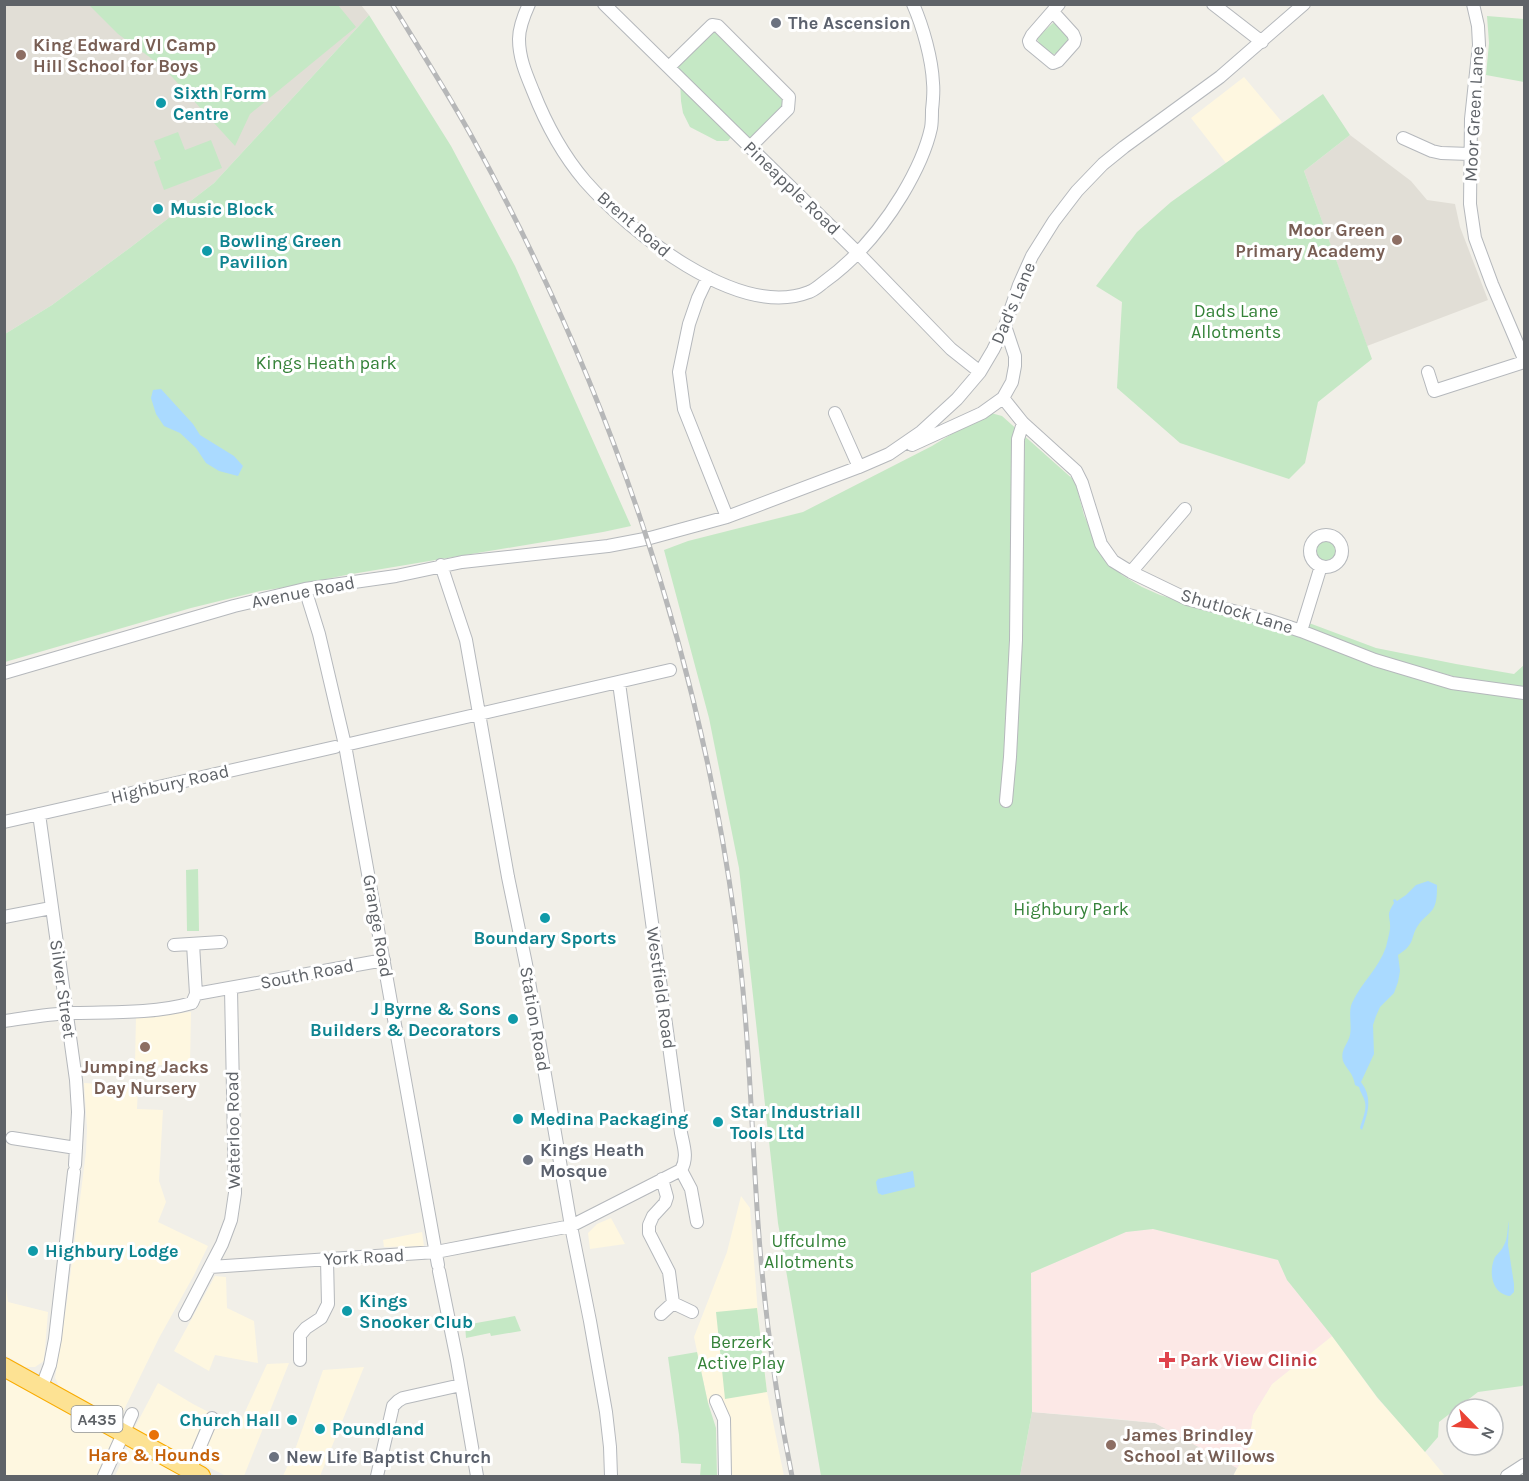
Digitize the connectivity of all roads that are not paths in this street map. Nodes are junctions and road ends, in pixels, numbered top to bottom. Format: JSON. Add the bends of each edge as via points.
{"nodes":[{"id":1,"x":529,"y":4,"type":"edge"},
{"id":2,"x":604,"y":4,"type":"edge"},
{"id":3,"x":913,"y":4,"type":"edge"},
{"id":4,"x":1213,"y":4,"type":"edge"},
{"id":5,"x":1304,"y":4,"type":"edge"},
{"id":6,"x":1473,"y":4,"type":"edge"},
{"id":7,"x":1262,"y":42,"type":"junction"},
{"id":8,"x":669,"y":67,"type":"junction"},
{"id":9,"x":1403,"y":138,"type":"dead end"},
{"id":10,"x":750,"y":147,"type":"junction"},
{"id":11,"x":1470,"y":154,"type":"junction"},
{"id":12,"x":858,"y":253,"type":"junction"},
{"id":13,"x":708,"y":277,"type":"junction"},
{"id":14,"x":1005,"y":326,"type":"junction"},
{"id":15,"x":1524,"y":360,"type":"edge"},
{"id":16,"x":980,"y":372,"type":"junction"},
{"id":17,"x":1428,"y":372,"type":"dead end"},
{"id":18,"x":1003,"y":398,"type":"junction"},
{"id":19,"x":835,"y":414,"type":"dead end"},
{"id":20,"x":1023,"y":423,"type":"junction"},
{"id":21,"x":889,"y":453,"type":"junction"},
{"id":22,"x":859,"y":467,"type":"junction"},
{"id":23,"x":1185,"y":509,"type":"dead end"},
{"id":24,"x":727,"y":517,"type":"junction"},
{"id":25,"x":608,"y":546,"type":"joint"},
{"id":26,"x":441,"y":565,"type":"junction"},
{"id":27,"x":1321,"y":566,"type":"dead end"},
{"id":28,"x":1131,"y":573,"type":"junction"},
{"id":29,"x":305,"y":589,"type":"junction"},
{"id":30,"x":1301,"y":631,"type":"junction"},
{"id":31,"x":670,"y":670,"type":"dead end"},
{"id":32,"x":4,"y":673,"type":"edge"},
{"id":33,"x":619,"y":682,"type":"junction"},
{"id":34,"x":1524,"y":693,"type":"edge"},
{"id":35,"x":479,"y":714,"type":"junction"},
{"id":36,"x":340,"y":746,"type":"junction"},
{"id":37,"x":1006,"y":801,"type":"dead end"},
{"id":38,"x":39,"y":813,"type":"junction"},
{"id":39,"x":4,"y":822,"type":"edge"},
{"id":40,"x":51,"y":908,"type":"junction"},
{"id":41,"x":4,"y":917,"type":"edge"},
{"id":42,"x":221,"y":942,"type":"dead end"},
{"id":43,"x":193,"y":944,"type":"junction"},
{"id":44,"x":174,"y":945,"type":"dead end"},
{"id":45,"x":384,"y":960,"type":"junction"},
{"id":46,"x":231,"y":989,"type":"junction"},
{"id":47,"x":196,"y":994,"type":"junction"},
{"id":48,"x":67,"y":1013,"type":"junction"},
{"id":49,"x":4,"y":1021,"type":"edge"},
{"id":50,"x":12,"y":1138,"type":"dead end"},
{"id":51,"x":76,"y":1148,"type":"junction"},
{"id":52,"x":681,"y":1170,"type":"junction"},
{"id":53,"x":662,"y":1179,"type":"junction"},
{"id":54,"x":697,"y":1222,"type":"dead end"},
{"id":55,"x":571,"y":1226,"type":"junction"},
{"id":56,"x":436,"y":1252,"type":"junction"},
{"id":57,"x":327,"y":1259,"type":"junction"},
{"id":58,"x":210,"y":1267,"type":"junction"},
{"id":59,"x":673,"y":1303,"type":"junction"},
{"id":60,"x":692,"y":1312,"type":"dead end"},
{"id":61,"x":661,"y":1314,"type":"dead end"},
{"id":62,"x":184,"y":1315,"type":"dead end"},
{"id":63,"x":300,"y":1360,"type":"dead end"},
{"id":64,"x":4,"y":1367,"type":"edge"},
{"id":65,"x":461,"y":1385,"type":"junction"},
{"id":66,"x":41,"y":1389,"type":"junction"},
{"id":67,"x":716,"y":1401,"type":"dead end"},
{"id":68,"x":132,"y":1414,"type":"dead end"},
{"id":69,"x":212,"y":1418,"type":"dead end"},
{"id":70,"x":122,"y":1433,"type":"junction"},
{"id":71,"x":1524,"y":1465,"type":"edge"},
{"id":72,"x":196,"y":1473,"type":"edge"},
{"id":73,"x":104,"y":1476,"type":"edge"},
{"id":74,"x":377,"y":1476,"type":"edge"},
{"id":75,"x":477,"y":1476,"type":"edge"},
{"id":76,"x":610,"y":1476,"type":"edge"},
{"id":77,"x":725,"y":1476,"type":"edge"},
{"id":78,"x":1506,"y":1476,"type":"edge"}],
"edges":[{"from":1,"to":13,"type":"street","name":"Brent Road","via":[[520,29],[521,58],[543,117],[559,146],[585,181],[624,220],[678,262]]},
{"from":2,"to":8,"type":"street","name":"Pineapple Road"},
{"from":3,"to":12,"type":"street","name":"Brent Road","via":[[927,47],[933,83],[931,128],[916,171],[886,220]]},
{"from":4,"to":7,"type":"street"},
{"from":5,"to":7,"type":"street","name":"Dad's Lane"},
{"from":6,"to":11,"type":"street","name":"Moor Green Lane","via":[[1479,45]]},
{"from":7,"to":14,"type":"street","name":"Dad's Lane","via":[[1124,147],[1077,191],[1032,256]]},
{"from":8,"to":10,"type":"street","name":"Pineapple Road"},
{"from":8,"to":10,"type":"street","via":[[712,25],[718,26],[789,97],[788,109]]},
{"from":9,"to":11,"type":"street","via":[[1432,151]]},
{"from":10,"to":12,"type":"street","name":"Pineapple Road"},
{"from":11,"to":15,"type":"street","name":"Moor Green Lane","via":[[1475,238]]},
{"from":12,"to":13,"type":"street","name":"Brent Road","via":[[811,292],[790,296],[744,292]]},
{"from":12,"to":16,"type":"street","name":"Pineapple Road","via":[[951,349]]},
{"from":13,"to":24,"type":"street","via":[[689,324],[679,372],[684,409]]},
{"from":14,"to":16,"type":"street","name":"Dad's Lane"},
{"from":14,"to":18,"type":"street","via":[[1015,366]]},
{"from":15,"to":17,"type":"street","via":[[1434,391]]},
{"from":16,"to":21,"type":"street","name":"Dad's Lane","via":[[921,432]]},
{"from":18,"to":20,"type":"street","name":"Shutlock Lane"},
{"from":18,"to":21,"type":"street","via":[[982,413]]},
{"from":19,"to":22,"type":"street"},
{"from":20,"to":28,"type":"street","name":"Shutlock Lane","via":[[1076,471],[1101,544],[1113,561]]},
{"from":20,"to":37,"type":"street","via":[[1018,439],[1016,640]]},
{"from":21,"to":22,"type":"street","name":"Dad's Lane"},
{"from":22,"to":24,"type":"street","name":"Dad's Lane"},
{"from":23,"to":28,"type":"street"},
{"from":24,"to":25,"type":"street","name":"Dad's Lane"},
{"from":25,"to":26,"type":"street","name":"Avenue Road"},
{"from":26,"to":29,"type":"street","name":"Avenue Road","via":[[396,576]]},
{"from":26,"to":35,"type":"street","name":"Station Road","via":[[466,640]]},
{"from":27,"to":30,"type":"street"},
{"from":28,"to":30,"type":"street","name":"Shutlock Lane","via":[[1188,600]]},
{"from":29,"to":32,"type":"street","name":"Avenue Road"},
{"from":29,"to":36,"type":"street","name":"Grange Road","via":[[319,634]]},
{"from":30,"to":34,"type":"street","name":"Shutlock Lane","via":[[1374,660],[1452,683]]},
{"from":31,"to":33,"type":"street","name":"Highbury Road"},
{"from":33,"to":35,"type":"street","name":"Highbury Road"},
{"from":33,"to":52,"type":"street","name":"Westfield Road","via":[[686,1155]]},
{"from":35,"to":36,"type":"street","name":"Highbury Road"},
{"from":35,"to":55,"type":"street","name":"Station Road"},
{"from":36,"to":38,"type":"street","name":"Highbury Road"},
{"from":36,"to":45,"type":"street","name":"Grange Road"},
{"from":38,"to":39,"type":"street","name":"Highbury Road"},
{"from":38,"to":40,"type":"street","name":"Silver Street"},
{"from":40,"to":41,"type":"street"},
{"from":40,"to":48,"type":"street","name":"Silver Street"},
{"from":42,"to":43,"type":"street"},
{"from":43,"to":44,"type":"street"},
{"from":43,"to":47,"type":"street"},
{"from":45,"to":46,"type":"street","name":"South Road"},
{"from":45,"to":56,"type":"street","name":"Grange Road"},
{"from":46,"to":47,"type":"street","name":"South Road"},
{"from":46,"to":58,"type":"street","name":"Waterloo Road","via":[[235,1193],[231,1220]]},
{"from":47,"to":48,"type":"street","via":[[192,1003],[181,1006]]},
{"from":48,"to":49,"type":"street"},
{"from":48,"to":51,"type":"street","name":"Silver Street","via":[[78,1112]]},
{"from":50,"to":51,"type":"street"},
{"from":51,"to":66,"type":"street","name":"Silver Street","via":[[55,1339]]},
{"from":52,"to":53,"type":"street"},
{"from":52,"to":54,"type":"street","via":[[691,1189]]},
{"from":53,"to":55,"type":"street"},
{"from":53,"to":59,"type":"street","via":[[667,1197],[653,1216],[649,1233],[669,1272]]},
{"from":55,"to":56,"type":"street","name":"York Road"},
{"from":55,"to":76,"type":"street","name":"Station Road","via":[[606,1412]]},
{"from":56,"to":57,"type":"street","name":"York Road"},
{"from":56,"to":65,"type":"street","name":"Grange Road"},
{"from":57,"to":58,"type":"street","name":"York Road"},
{"from":57,"to":63,"type":"street","via":[[328,1304],[321,1318],[300,1335]]},
{"from":58,"to":62,"type":"street"},
{"from":59,"to":60,"type":"street"},
{"from":59,"to":61,"type":"street"},
{"from":64,"to":66,"type":"highway","number":"A435"},
{"from":65,"to":74,"type":"street","via":[[403,1398],[393,1406]]},
{"from":65,"to":75,"type":"street","name":"Grange Road"},
{"from":66,"to":70,"type":"highway","number":"A435"},
{"from":67,"to":77,"type":"street","via":[[724,1419]]},
{"from":68,"to":70,"type":"street"},
{"from":69,"to":72,"type":"street"},
{"from":70,"to":72,"type":"highway","number":"A435"},
{"from":70,"to":73,"type":"street"},
{"from":71,"to":78,"type":"street"}]}
